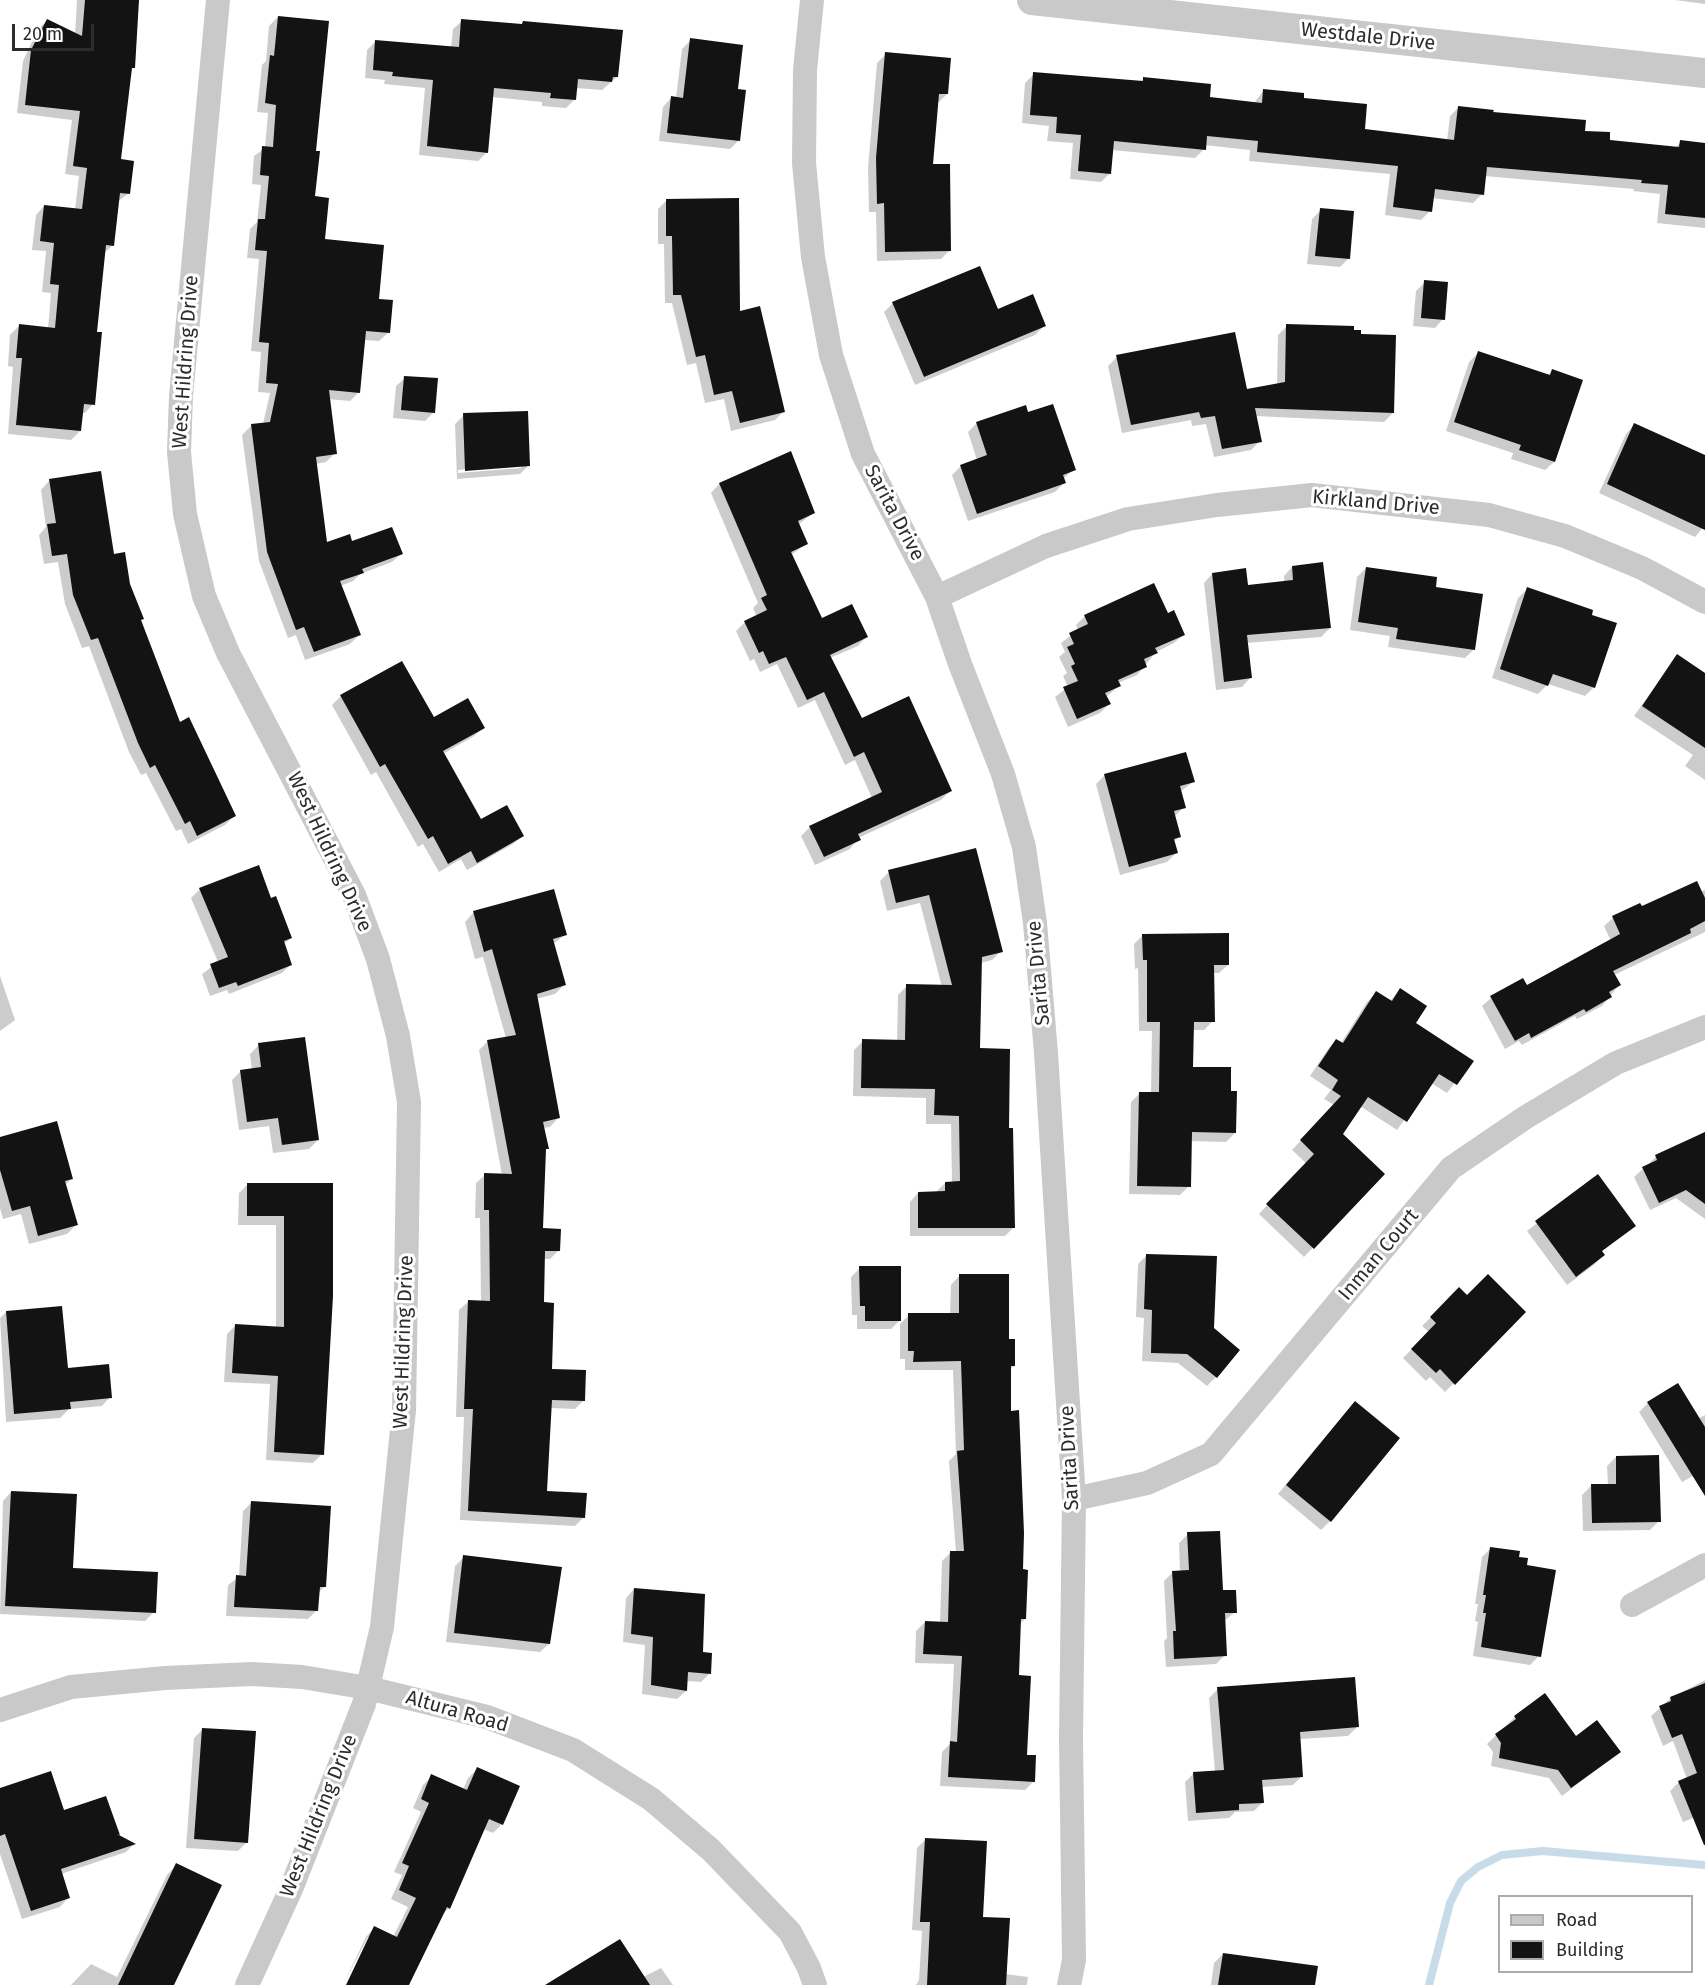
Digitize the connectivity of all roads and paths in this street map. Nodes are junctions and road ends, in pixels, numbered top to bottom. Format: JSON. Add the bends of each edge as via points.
{"nodes":[{"id":1,"x":218,"y":0,"type":"edge"},
{"id":2,"x":812,"y":0,"type":"edge"},
{"id":3,"x":1032,"y":0,"type":"edge"},
{"id":4,"x":1705,"y":73,"type":"edge"},
{"id":5,"x":938,"y":597,"type":"junction"},
{"id":6,"x":1705,"y":602,"type":"edge"},
{"id":7,"x":1705,"y":1027,"type":"edge"},
{"id":8,"x":1074,"y":1499,"type":"junction"},
{"id":9,"x":1705,"y":1565,"type":"edge"},
{"id":10,"x":1632,"y":1605,"type":"dead end"},
{"id":11,"x":368,"y":1688,"type":"junction"},
{"id":12,"x":0,"y":1710,"type":"edge"},
{"id":13,"x":247,"y":1985,"type":"edge"},
{"id":14,"x":814,"y":1985,"type":"edge"},
{"id":15,"x":1069,"y":1985,"type":"edge"}],
"edges":[{"from":1,"to":11,"type":"street","name":"West Hildring Drive","via":[[181,396],[179,452],[185,514],[204,596],[228,653],[354,895],[384,981],[409,1102],[404,1410],[382,1627]]},
{"from":2,"to":5,"type":"street","name":"Sarita Drive","via":[[805,70],[804,163],[813,257],[831,355],[863,454]]},
{"from":3,"to":4,"type":"street","name":"Westdale Drive"},
{"from":5,"to":6,"type":"street","name":"Kirkland Drive","via":[[1046,546],[1128,519],[1312,495],[1489,515],[1565,536],[1642,568]]},
{"from":5,"to":8,"type":"street","name":"Sarita Drive","via":[[1003,774],[1024,847],[1046,1053]]},
{"from":7,"to":8,"type":"street","name":"Inman Court","via":[[1616,1063],[1450,1168],[1211,1454],[1147,1483]]},
{"from":8,"to":15,"type":"street","name":"Sarita Drive","via":[[1074,1960]]},
{"from":9,"to":10,"type":"street"},
{"from":11,"to":12,"type":"street","name":"Altura Road","via":[[302,1677],[252,1674],[165,1678],[71,1687]]},
{"from":11,"to":13,"type":"street","name":"West Hildring Drive","via":[[291,1889]]},
{"from":11,"to":14,"type":"street","name":"Altura Road","via":[[487,1718],[573,1750],[651,1799],[711,1850],[789,1932]]}]}
